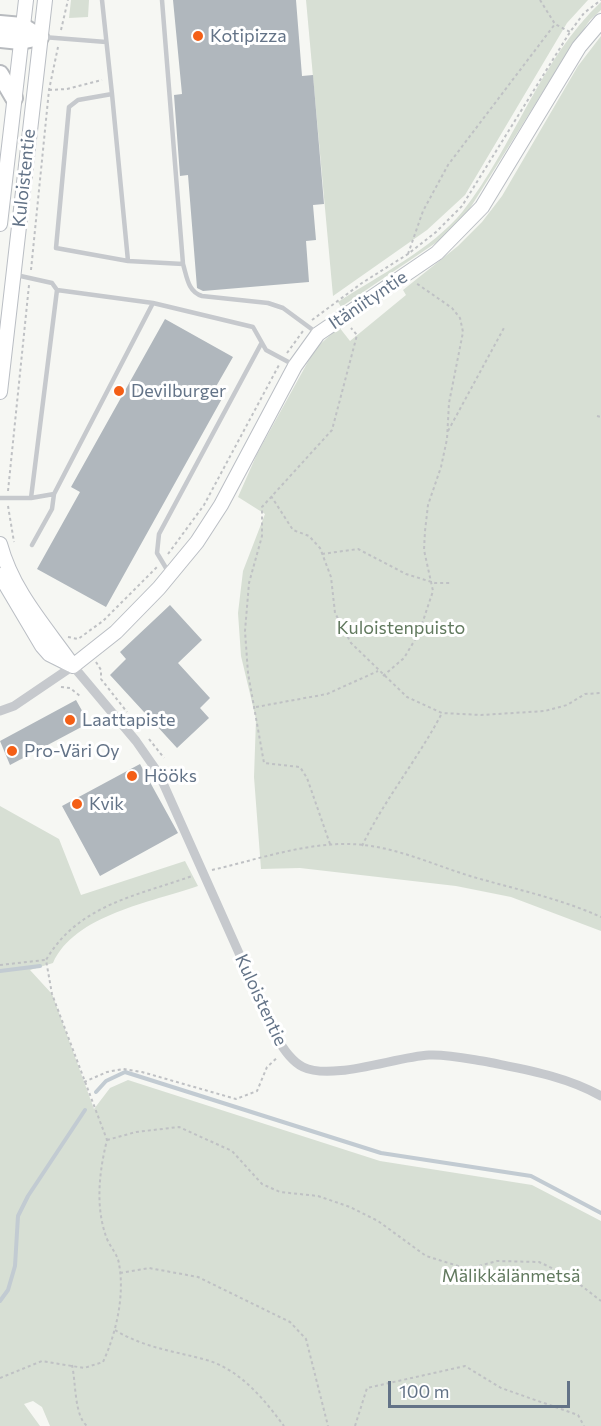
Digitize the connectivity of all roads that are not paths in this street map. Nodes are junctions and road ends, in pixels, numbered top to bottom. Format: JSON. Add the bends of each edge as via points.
{"nodes":[{"id":1,"x":26,"y":0,"type":"edge"},
{"id":2,"x":45,"y":0,"type":"edge"},
{"id":3,"x":102,"y":0,"type":"edge"},
{"id":4,"x":162,"y":0,"type":"edge"},
{"id":5,"x":601,"y":21,"type":"edge"},
{"id":6,"x":0,"y":24,"type":"edge"},
{"id":7,"x":21,"y":33,"type":"junction"},
{"id":8,"x":40,"y":37,"type":"junction"},
{"id":9,"x":0,"y":39,"type":"edge"},
{"id":10,"x":106,"y":42,"type":"junction"},
{"id":11,"x":0,"y":74,"type":"edge"},
{"id":12,"x":112,"y":94,"type":"junction"},
{"id":13,"x":14,"y":98,"type":"junction"},
{"id":14,"x":1,"y":200,"type":"edge"},
{"id":15,"x":21,"y":202,"type":"junction"},
{"id":16,"x":0,"y":224,"type":"edge"},
{"id":17,"x":128,"y":261,"type":"junction"},
{"id":18,"x":183,"y":264,"type":"junction"},
{"id":19,"x":13,"y":274,"type":"junction"},
{"id":20,"x":57,"y":290,"type":"junction"},
{"id":21,"x":153,"y":303,"type":"junction"},
{"id":22,"x":318,"y":334,"type":"junction"},
{"id":23,"x":261,"y":344,"type":"junction"},
{"id":24,"x":1,"y":364,"type":"edge"},
{"id":25,"x":295,"y":366,"type":"junction"},
{"id":26,"x":0,"y":392,"type":"edge"},
{"id":27,"x":54,"y":494,"type":"junction"},
{"id":28,"x":0,"y":498,"type":"edge"},
{"id":29,"x":31,"y":498,"type":"junction"},
{"id":30,"x":7,"y":543,"type":"edge"},
{"id":31,"x":32,"y":545,"type":"dead end"},
{"id":32,"x":0,"y":575,"type":"edge"},
{"id":33,"x":171,"y":575,"type":"junction"},
{"id":34,"x":73,"y":666,"type":"junction"},
{"id":35,"x":0,"y":711,"type":"edge"},
{"id":36,"x":601,"y":1096,"type":"edge"}],
"edges":[{"from":1,"to":7,"type":"street","name":"Kuloistentie"},
{"from":2,"to":8,"type":"street","name":"Kuloistentie"},
{"from":3,"to":10,"type":"lane"},
{"from":4,"to":18,"type":"lane"},
{"from":5,"to":22,"type":"street","name":"Itäniityntie","via":[[579,47],[469,223],[437,253]]},
{"from":6,"to":7,"type":"highway"},
{"from":7,"to":8,"type":"highway"},
{"from":7,"to":9,"type":"highway"},
{"from":7,"to":13,"type":"street","name":"Kuloistentie"},
{"from":8,"to":10,"type":"lane"},
{"from":8,"to":15,"type":"street","name":"Kuloistentie"},
{"from":10,"to":12,"type":"lane"},
{"from":11,"to":13,"type":"highway"},
{"from":12,"to":17,"type":"lane"},
{"from":12,"to":17,"type":"lane","via":[[78,100],[69,107],[56,248]]},
{"from":13,"to":14,"type":"street","name":"Kuloistentie"},
{"from":14,"to":15,"type":"street"},
{"from":14,"to":16,"type":"street","name":"Kuloistentie"},
{"from":15,"to":19,"type":"street","name":"Kuloistentie"},
{"from":17,"to":18,"type":"lane"},
{"from":18,"to":22,"type":"lane","via":[[196,294],[276,305]]},
{"from":19,"to":20,"type":"lane","via":[[52,283]]},
{"from":19,"to":24,"type":"street","name":"Kuloistentie"},
{"from":20,"to":21,"type":"lane"},
{"from":20,"to":29,"type":"lane"},
{"from":21,"to":23,"type":"lane","via":[[253,327]]},
{"from":21,"to":27,"type":"lane"},
{"from":22,"to":25,"type":"street","name":"Itäniityntie"},
{"from":23,"to":25,"type":"lane"},
{"from":23,"to":33,"type":"lane","via":[[159,534],[158,553]]},
{"from":24,"to":26,"type":"street","name":"Kuloistentie"},
{"from":25,"to":33,"type":"street","name":"Itäniityntie","via":[[214,517]]},
{"from":27,"to":29,"type":"lane"},
{"from":27,"to":31,"type":"lane","via":[[52,509]]},
{"from":28,"to":29,"type":"lane"},
{"from":30,"to":34,"type":"street","name":"Kuloistentie","via":[[22,597]]},
{"from":32,"to":34,"type":"street","name":"Kuloistentie","via":[[42,646]]},
{"from":33,"to":34,"type":"street","name":"Itäniityntie","via":[[116,632]]},
{"from":34,"to":35,"type":"street","via":[[14,706]]},
{"from":34,"to":36,"type":"street","name":"Kuloistentie","via":[[159,774],[285,1052],[303,1066],[325,1071],[432,1055],[459,1057],[549,1074]]}]}
